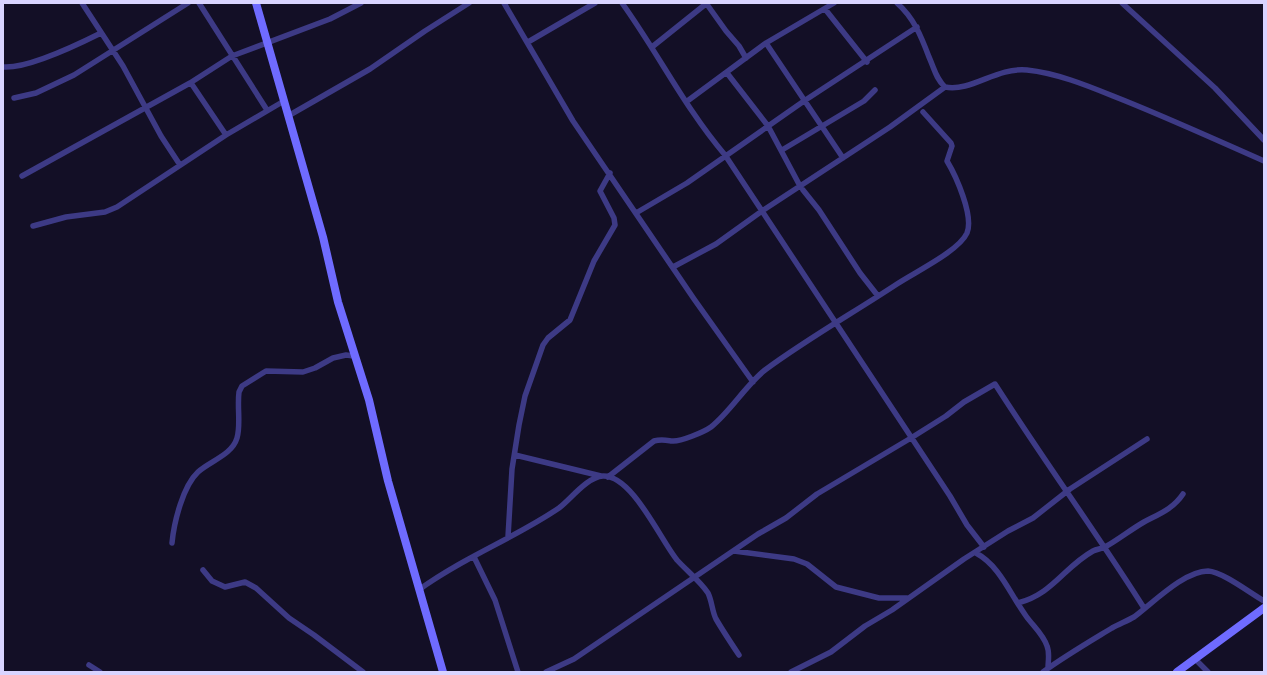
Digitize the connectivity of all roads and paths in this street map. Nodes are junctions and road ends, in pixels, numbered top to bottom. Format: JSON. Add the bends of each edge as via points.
{"nodes":[{"id":1,"x":82,"y":3,"type":"edge"},
{"id":2,"x":188,"y":3,"type":"edge"},
{"id":3,"x":199,"y":3,"type":"edge"},
{"id":4,"x":256,"y":3,"type":"edge"},
{"id":5,"x":361,"y":3,"type":"edge"},
{"id":6,"x":469,"y":3,"type":"edge"},
{"id":7,"x":504,"y":3,"type":"edge"},
{"id":8,"x":595,"y":3,"type":"edge"},
{"id":9,"x":622,"y":3,"type":"edge"},
{"id":10,"x":706,"y":3,"type":"edge"},
{"id":11,"x":834,"y":3,"type":"edge"},
{"id":12,"x":897,"y":3,"type":"edge"},
{"id":13,"x":1122,"y":3,"type":"edge"},
{"id":14,"x":824,"y":9,"type":"junction"},
{"id":15,"x":917,"y":28,"type":"junction"},
{"id":16,"x":101,"y":34,"type":"junction"},
{"id":17,"x":267,"y":42,"type":"junction"},
{"id":18,"x":528,"y":42,"type":"junction"},
{"id":19,"x":766,"y":43,"type":"junction"},
{"id":20,"x":652,"y":47,"type":"junction"},
{"id":21,"x":112,"y":50,"type":"junction"},
{"id":22,"x":232,"y":56,"type":"junction"},
{"id":23,"x":746,"y":58,"type":"junction"},
{"id":24,"x":867,"y":62,"type":"junction"},
{"id":25,"x":3,"y":67,"type":"edge"},
{"id":26,"x":727,"y":73,"type":"junction"},
{"id":27,"x":191,"y":83,"type":"junction"},
{"id":28,"x":945,"y":87,"type":"junction"},
{"id":29,"x":875,"y":90,"type":"dead end"},
{"id":30,"x":14,"y":98,"type":"dead end"},
{"id":31,"x":284,"y":101,"type":"junction"},
{"id":32,"x":804,"y":101,"type":"junction"},
{"id":33,"x":686,"y":102,"type":"junction"},
{"id":34,"x":146,"y":108,"type":"junction"},
{"id":35,"x":267,"y":110,"type":"junction"},
{"id":36,"x":923,"y":112,"type":"dead end"},
{"id":37,"x":288,"y":116,"type":"junction"},
{"id":38,"x":768,"y":126,"type":"junction"},
{"id":39,"x":821,"y":126,"type":"junction"},
{"id":40,"x":226,"y":135,"type":"junction"},
{"id":41,"x":1264,"y":140,"type":"edge"},
{"id":42,"x":782,"y":150,"type":"junction"},
{"id":43,"x":725,"y":155,"type":"junction"},
{"id":44,"x":843,"y":158,"type":"junction"},
{"id":45,"x":1264,"y":161,"type":"edge"},
{"id":46,"x":180,"y":165,"type":"junction"},
{"id":47,"x":610,"y":173,"type":"junction"},
{"id":48,"x":22,"y":176,"type":"dead end"},
{"id":49,"x":802,"y":188,"type":"junction"},
{"id":50,"x":762,"y":211,"type":"junction"},
{"id":51,"x":636,"y":213,"type":"junction"},
{"id":52,"x":33,"y":226,"type":"dead end"},
{"id":53,"x":674,"y":267,"type":"junction"},
{"id":54,"x":878,"y":296,"type":"junction"},
{"id":55,"x":834,"y":324,"type":"junction"},
{"id":56,"x":354,"y":356,"type":"junction"},
{"id":57,"x":753,"y":382,"type":"junction"},
{"id":58,"x":911,"y":438,"type":"junction"},
{"id":59,"x":1147,"y":439,"type":"dead end"},
{"id":60,"x":514,"y":455,"type":"junction"},
{"id":61,"x":601,"y":476,"type":"junction"},
{"id":62,"x":608,"y":477,"type":"junction"},
{"id":63,"x":1068,"y":491,"type":"junction"},
{"id":64,"x":1183,"y":494,"type":"dead end"},
{"id":65,"x":508,"y":537,"type":"junction"},
{"id":66,"x":172,"y":543,"type":"dead end"},
{"id":67,"x":984,"y":547,"type":"junction"},
{"id":68,"x":1104,"y":547,"type":"junction"},
{"id":69,"x":734,"y":551,"type":"junction"},
{"id":70,"x":976,"y":553,"type":"junction"},
{"id":71,"x":474,"y":557,"type":"junction"},
{"id":72,"x":203,"y":570,"type":"dead end"},
{"id":73,"x":694,"y":578,"type":"junction"},
{"id":74,"x":420,"y":589,"type":"junction"},
{"id":75,"x":907,"y":598,"type":"junction"},
{"id":76,"x":1264,"y":601,"type":"edge"},
{"id":77,"x":1018,"y":603,"type":"junction"},
{"id":78,"x":1144,"y":608,"type":"junction"},
{"id":79,"x":1264,"y":608,"type":"edge"},
{"id":80,"x":738,"y":655,"type":"dead end"},
{"id":81,"x":1194,"y":658,"type":"junction"},
{"id":82,"x":89,"y":665,"type":"dead end"},
{"id":83,"x":1048,"y":668,"type":"junction"},
{"id":84,"x":100,"y":672,"type":"edge"},
{"id":85,"x":363,"y":672,"type":"edge"},
{"id":86,"x":443,"y":672,"type":"edge"},
{"id":87,"x":518,"y":672,"type":"edge"},
{"id":88,"x":546,"y":672,"type":"edge"},
{"id":89,"x":791,"y":672,"type":"edge"},
{"id":90,"x":1043,"y":672,"type":"edge"},
{"id":91,"x":1177,"y":672,"type":"edge"},
{"id":92,"x":1208,"y":672,"type":"edge"}],
"edges":[{"from":1,"to":16,"type":"street"},
{"from":2,"to":21,"type":"street"},
{"from":3,"to":22,"type":"street"},
{"from":4,"to":17,"type":"main road"},
{"from":5,"to":17,"type":"street","via":[[330,19]]},
{"from":6,"to":37,"type":"street","via":[[370,69]]},
{"from":7,"to":18,"type":"street"},
{"from":8,"to":18,"type":"street"},
{"from":9,"to":20,"type":"street"},
{"from":10,"to":20,"type":"street"},
{"from":10,"to":23,"type":"street"},
{"from":11,"to":14,"type":"street"},
{"from":12,"to":15,"type":"street","via":[[910,16]]},
{"from":13,"to":41,"type":"street","via":[[1216,88]]},
{"from":14,"to":19,"type":"street"},
{"from":14,"to":24,"type":"street"},
{"from":15,"to":24,"type":"street"},
{"from":15,"to":28,"type":"street","via":[[937,79]]},
{"from":16,"to":21,"type":"street"},
{"from":16,"to":25,"type":"street","via":[[59,52],[10,68]]},
{"from":17,"to":22,"type":"street"},
{"from":17,"to":31,"type":"main road"},
{"from":18,"to":47,"type":"street","via":[[573,121]]},
{"from":19,"to":23,"type":"street"},
{"from":19,"to":32,"type":"street"},
{"from":20,"to":33,"type":"street"},
{"from":21,"to":30,"type":"street","via":[[54,86]]},
{"from":21,"to":34,"type":"street"},
{"from":22,"to":27,"type":"street"},
{"from":22,"to":35,"type":"street"},
{"from":23,"to":26,"type":"street"},
{"from":24,"to":32,"type":"street"},
{"from":26,"to":33,"type":"street"},
{"from":26,"to":38,"type":"street"},
{"from":27,"to":34,"type":"street"},
{"from":27,"to":40,"type":"street"},
{"from":28,"to":44,"type":"street"},
{"from":28,"to":45,"type":"street","via":[[964,87],[1011,70],[1059,76],[1164,117]]},
{"from":29,"to":39,"type":"street","via":[[864,101]]},
{"from":31,"to":35,"type":"street"},
{"from":31,"to":37,"type":"main road"},
{"from":32,"to":38,"type":"street"},
{"from":32,"to":39,"type":"street"},
{"from":33,"to":43,"type":"street","via":[[698,122]]},
{"from":34,"to":46,"type":"street"},
{"from":34,"to":48,"type":"street"},
{"from":35,"to":40,"type":"street"},
{"from":36,"to":54,"type":"street","via":[[952,143],[947,161],[957,180],[968,221],[968,231],[960,243],[949,251]]},
{"from":37,"to":56,"type":"main road"},
{"from":38,"to":42,"type":"street"},
{"from":38,"to":43,"type":"street"},
{"from":39,"to":42,"type":"street"},
{"from":39,"to":44,"type":"street"},
{"from":40,"to":46,"type":"street"},
{"from":42,"to":49,"type":"street"},
{"from":43,"to":50,"type":"street"},
{"from":43,"to":51,"type":"street","via":[[687,183]]},
{"from":44,"to":49,"type":"street"},
{"from":46,"to":52,"type":"street","via":[[127,201],[105,212],[66,217]]},
{"from":47,"to":51,"type":"street"},
{"from":47,"to":60,"type":"street","via":[[600,194],[612,213],[615,225],[594,260],[570,320],[543,345],[526,396]]},
{"from":49,"to":50,"type":"street"},
{"from":49,"to":54,"type":"street"},
{"from":50,"to":53,"type":"street","via":[[716,244]]},
{"from":50,"to":55,"type":"street"},
{"from":51,"to":53,"type":"street"},
{"from":53,"to":57,"type":"street"},
{"from":54,"to":55,"type":"street"},
{"from":55,"to":57,"type":"street","via":[[764,371]]},
{"from":55,"to":58,"type":"street"},
{"from":56,"to":66,"type":"street","via":[[334,358],[303,372],[266,371],[242,386],[238,397],[238,438],[227,452],[191,480],[180,509]]},
{"from":56,"to":74,"type":"main road"},
{"from":57,"to":62,"type":"street","via":[[711,427],[681,440],[654,441]]},
{"from":58,"to":63,"type":"street","via":[[995,384]]},
{"from":58,"to":67,"type":"street"},
{"from":58,"to":69,"type":"street","via":[[817,494],[786,518]]},
{"from":59,"to":63,"type":"street"},
{"from":60,"to":61,"type":"street"},
{"from":60,"to":65,"type":"street"},
{"from":61,"to":62,"type":"street"},
{"from":61,"to":65,"type":"street","via":[[580,488],[538,523]]},
{"from":62,"to":73,"type":"street","via":[[632,493],[651,519],[662,540]]},
{"from":63,"to":67,"type":"street","via":[[1033,518]]},
{"from":63,"to":68,"type":"street"},
{"from":64,"to":68,"type":"street","via":[[1177,503],[1165,512]]},
{"from":65,"to":71,"type":"street"},
{"from":67,"to":70,"type":"street"},
{"from":68,"to":77,"type":"street","via":[[1077,563],[1040,595]]},
{"from":68,"to":78,"type":"street"},
{"from":69,"to":73,"type":"street"},
{"from":69,"to":75,"type":"street","via":[[794,559],[807,564],[836,587],[879,598]]},
{"from":70,"to":75,"type":"street"},
{"from":70,"to":77,"type":"street","via":[[984,557],[997,571]]},
{"from":71,"to":74,"type":"street"},
{"from":71,"to":87,"type":"street","via":[[495,600]]},
{"from":72,"to":85,"type":"street","via":[[212,581],[225,587],[244,582],[256,588],[289,618]]},
{"from":73,"to":80,"type":"street","via":[[708,595],[716,618]]},
{"from":73,"to":88,"type":"street","via":[[574,659]]},
{"from":74,"to":86,"type":"main road"},
{"from":75,"to":89,"type":"street","via":[[831,652]]},
{"from":76,"to":78,"type":"street","via":[[1228,578],[1208,571],[1190,576]]},
{"from":77,"to":83,"type":"street","via":[[1044,638],[1048,648]]},
{"from":78,"to":83,"type":"street","via":[[1134,617]]},
{"from":79,"to":81,"type":"main road"},
{"from":81,"to":91,"type":"main road"},
{"from":81,"to":92,"type":"street"},
{"from":82,"to":84,"type":"street"},
{"from":83,"to":90,"type":"street"}]}
